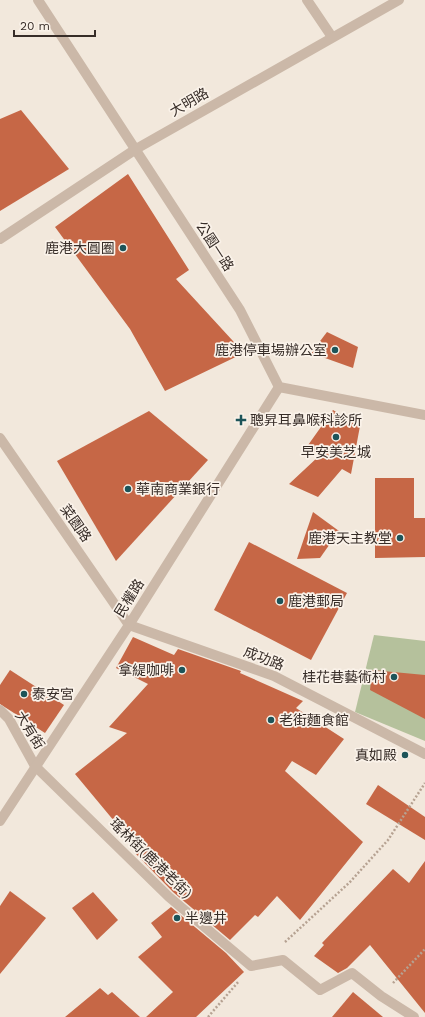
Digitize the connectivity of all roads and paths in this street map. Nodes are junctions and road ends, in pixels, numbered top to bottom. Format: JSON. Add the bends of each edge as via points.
{"nodes":[{"id":1,"x":38,"y":0,"type":"edge"},
{"id":2,"x":307,"y":0,"type":"edge"},
{"id":3,"x":399,"y":0,"type":"edge"},
{"id":4,"x":332,"y":38,"type":"junction"},
{"id":5,"x":136,"y":149,"type":"junction"},
{"id":6,"x":0,"y":239,"type":"edge"},
{"id":7,"x":279,"y":387,"type":"junction"},
{"id":8,"x":425,"y":415,"type":"edge"},
{"id":9,"x":0,"y":438,"type":"edge"},
{"id":10,"x":129,"y":625,"type":"junction"},
{"id":11,"x":0,"y":710,"type":"edge"},
{"id":12,"x":425,"y":754,"type":"edge"},
{"id":13,"x":35,"y":766,"type":"junction"},
{"id":14,"x":425,"y":783,"type":"edge"},
{"id":15,"x":0,"y":821,"type":"edge"},
{"id":16,"x":280,"y":947,"type":"dead end"},
{"id":17,"x":425,"y":949,"type":"edge"},
{"id":18,"x":251,"y":966,"type":"junction"},
{"id":19,"x":380,"y":996,"type":"junction"},
{"id":20,"x":208,"y":1017,"type":"edge"},
{"id":21,"x":414,"y":1017,"type":"edge"}],
"edges":[{"from":1,"to":5,"type":"street","name":"公園一路"},
{"from":2,"to":4,"type":"street"},
{"from":3,"to":4,"type":"street","name":"大明路"},
{"from":4,"to":5,"type":"street","name":"大明路"},
{"from":5,"to":6,"type":"street","name":"大明路"},
{"from":5,"to":7,"type":"street","name":"公園一路","via":[[240,310]]},
{"from":7,"to":8,"type":"street"},
{"from":7,"to":10,"type":"street","name":"民權路"},
{"from":9,"to":10,"type":"street","name":"菜園路"},
{"from":10,"to":12,"type":"street","name":"成功路","via":[[274,676]]},
{"from":10,"to":13,"type":"street","name":"民權路"},
{"from":11,"to":13,"type":"street","name":"大有街","via":[[9,720]]},
{"from":13,"to":15,"type":"street","name":"民權路"},
{"from":13,"to":18,"type":"street","name":"瑤林街(鹿港老街)","via":[[169,897]]},
{"from":14,"to":16,"type":"path","via":[[388,840],[350,882]]},
{"from":17,"to":19,"type":"path"},
{"from":18,"to":19,"type":"street","via":[[283,960],[320,990],[352,973]]},
{"from":18,"to":20,"type":"path"},
{"from":19,"to":21,"type":"street"}]}
